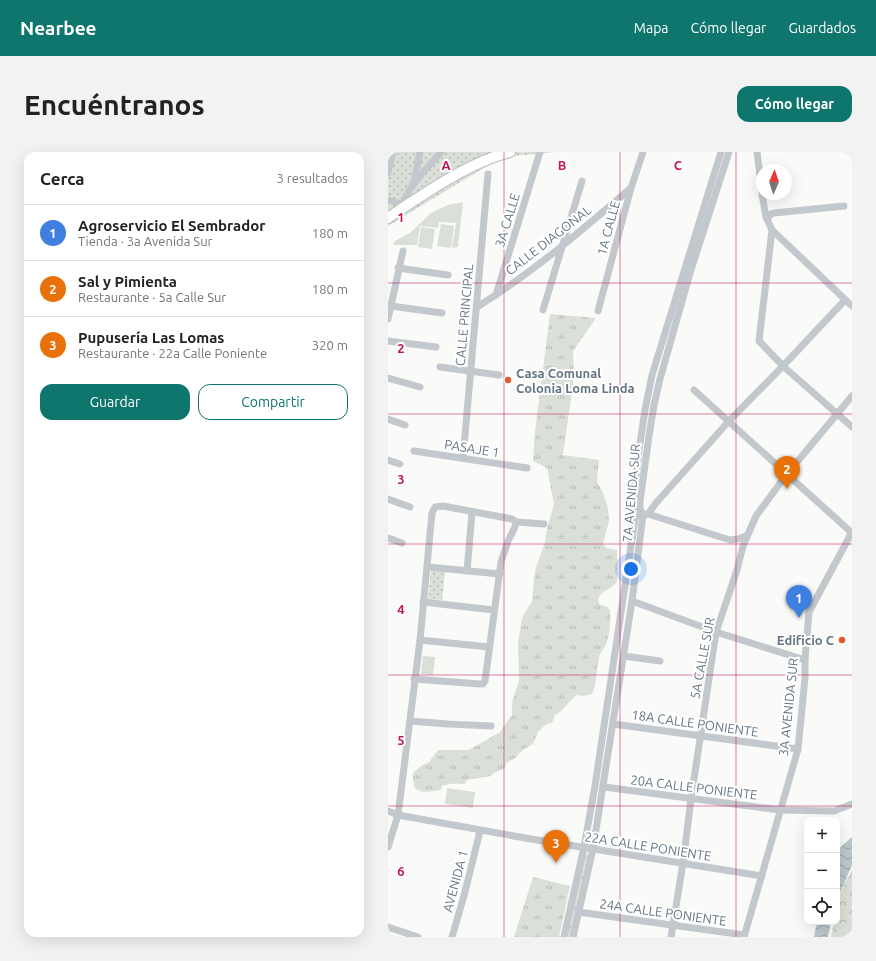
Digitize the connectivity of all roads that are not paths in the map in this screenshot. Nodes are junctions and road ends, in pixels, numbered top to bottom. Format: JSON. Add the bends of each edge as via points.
{"nodes":[{"id":1,"x":393,"y":152,"type":"edge"},
{"id":2,"x":420,"y":152,"type":"edge"},
{"id":3,"x":440,"y":152,"type":"edge"},
{"id":4,"x":510,"y":152,"type":"edge"},
{"id":5,"x":540,"y":152,"type":"edge"},
{"id":6,"x":642,"y":152,"type":"edge"},
{"id":7,"x":721,"y":152,"type":"edge"},
{"id":8,"x":729,"y":152,"type":"edge"},
{"id":9,"x":757,"y":152,"type":"edge"},
{"id":10,"x":759,"y":164,"type":"edge"},
{"id":11,"x":388,"y":173,"type":"edge"},
{"id":12,"x":488,"y":174,"type":"dead end"},
{"id":13,"x":582,"y":181,"type":"dead end"},
{"id":14,"x":413,"y":185,"type":"junction"},
{"id":15,"x":631,"y":188,"type":"junction"},
{"id":16,"x":388,"y":200,"type":"edge"},
{"id":17,"x":763,"y":200,"type":"edge"},
{"id":18,"x":844,"y":206,"type":"dead end"},
{"id":19,"x":403,"y":207,"type":"junction"},
{"id":20,"x":388,"y":218,"type":"edge"},
{"id":21,"x":766,"y":219,"type":"junction"},
{"id":22,"x":772,"y":230,"type":"junction"},
{"id":23,"x":562,"y":247,"type":"junction"},
{"id":24,"x":403,"y":251,"type":"dead end"},
{"id":25,"x":398,"y":268,"type":"junction"},
{"id":26,"x":448,"y":275,"type":"dead end"},
{"id":27,"x":496,"y":296,"type":"junction"},
{"id":28,"x":845,"y":300,"type":"junction"},
{"id":29,"x":391,"y":306,"type":"junction"},
{"id":30,"x":852,"y":306,"type":"edge"},
{"id":31,"x":477,"y":308,"type":"junction"},
{"id":32,"x":543,"y":310,"type":"dead end"},
{"id":33,"x":598,"y":311,"type":"dead end"},
{"id":34,"x":442,"y":313,"type":"dead end"},
{"id":35,"x":388,"y":319,"type":"edge"},
{"id":36,"x":388,"y":341,"type":"edge"},
{"id":37,"x":436,"y":347,"type":"dead end"},
{"id":38,"x":783,"y":366,"type":"junction"},
{"id":39,"x":440,"y":367,"type":"dead end"},
{"id":40,"x":471,"y":372,"type":"junction"},
{"id":41,"x":499,"y":375,"type":"dead end"},
{"id":42,"x":388,"y":378,"type":"edge"},
{"id":43,"x":420,"y":387,"type":"dead end"},
{"id":44,"x":694,"y":390,"type":"dead end"},
{"id":45,"x":852,"y":396,"type":"edge"},
{"id":46,"x":837,"y":414,"type":"junction"},
{"id":47,"x":388,"y":419,"type":"edge"},
{"id":48,"x":729,"y":421,"type":"junction"},
{"id":49,"x":405,"y":425,"type":"dead end"},
{"id":50,"x":852,"y":427,"type":"edge"},
{"id":51,"x":414,"y":451,"type":"dead end"},
{"id":52,"x":463,"y":458,"type":"junction"},
{"id":53,"x":388,"y":460,"type":"edge"},
{"id":54,"x":400,"y":464,"type":"dead end"},
{"id":55,"x":527,"y":468,"type":"dead end"},
{"id":56,"x":788,"y":474,"type":"junction"},
{"id":57,"x":388,"y":499,"type":"edge"},
{"id":58,"x":410,"y":507,"type":"dead end"},
{"id":59,"x":472,"y":512,"type":"junction"},
{"id":60,"x":645,"y":514,"type":"junction"},
{"id":61,"x":635,"y":519,"type":"junction"},
{"id":62,"x":516,"y":522,"type":"junction"},
{"id":63,"x":544,"y":524,"type":"dead end"},
{"id":64,"x":852,"y":532,"type":"edge"},
{"id":65,"x":746,"y":536,"type":"junction"},
{"id":66,"x":388,"y":538,"type":"edge"},
{"id":67,"x":402,"y":543,"type":"dead end"},
{"id":68,"x":428,"y":567,"type":"junction"},
{"id":69,"x":467,"y":571,"type":"junction"},
{"id":70,"x":500,"y":574,"type":"junction"},
{"id":71,"x":632,"y":601,"type":"junction"},
{"id":72,"x":423,"y":602,"type":"junction"},
{"id":73,"x":494,"y":610,"type":"junction"},
{"id":74,"x":716,"y":632,"type":"junction"},
{"id":75,"x":420,"y":640,"type":"junction"},
{"id":76,"x":489,"y":647,"type":"junction"},
{"id":77,"x":624,"y":656,"type":"junction"},
{"id":78,"x":805,"y":660,"type":"junction"},
{"id":79,"x":660,"y":661,"type":"dead end"},
{"id":80,"x":414,"y":679,"type":"junction"},
{"id":81,"x":410,"y":721,"type":"junction"},
{"id":82,"x":613,"y":724,"type":"junction"},
{"id":83,"x":491,"y":726,"type":"dead end"},
{"id":84,"x":700,"y":735,"type":"junction"},
{"id":85,"x":798,"y":749,"type":"junction"},
{"id":86,"x":604,"y":787,"type":"junction"},
{"id":87,"x":691,"y":799,"type":"junction"},
{"id":88,"x":852,"y":804,"type":"edge"},
{"id":89,"x":780,"y":810,"type":"junction"},
{"id":90,"x":388,"y":811,"type":"edge"},
{"id":91,"x":398,"y":815,"type":"junction"},
{"id":92,"x":480,"y":831,"type":"junction"},
{"id":93,"x":388,"y":847,"type":"edge"},
{"id":94,"x":584,"y":847,"type":"junction"},
{"id":95,"x":593,"y":849,"type":"junction"},
{"id":96,"x":683,"y":864,"type":"junction"},
{"id":97,"x":762,"y":876,"type":"junction"},
{"id":98,"x":578,"y":912,"type":"junction"},
{"id":99,"x":673,"y":926,"type":"junction"},
{"id":100,"x":388,"y":927,"type":"edge"},
{"id":101,"x":744,"y":936,"type":"edge"},
{"id":102,"x":418,"y":937,"type":"edge"},
{"id":103,"x":452,"y":937,"type":"edge"},
{"id":104,"x":564,"y":937,"type":"edge"},
{"id":105,"x":573,"y":937,"type":"edge"},
{"id":106,"x":671,"y":937,"type":"edge"}],
"edges":[{"from":1,"to":11,"type":"street"},
{"from":2,"to":14,"type":"street"},
{"from":3,"to":14,"type":"street"},
{"from":4,"to":19,"type":"street","via":[[468,168]]},
{"from":5,"to":27,"type":"street","name":"3A CALLE"},
{"from":6,"to":15,"type":"street","name":"1A CALLE"},
{"from":7,"to":61,"type":"street","name":"7A AVENIDA SUR","via":[[652,375],[639,450],[633,502]]},
{"from":8,"to":60,"type":"street","name":"7A AVENIDA SUR","via":[[690,273],[654,405],[640,501],[640,509]]},
{"from":9,"to":10,"type":"street"},
{"from":12,"to":31,"type":"street","name":"CALLE PRINCIPAL"},
{"from":13,"to":23,"type":"street"},
{"from":14,"to":19,"type":"street"},
{"from":15,"to":23,"type":"street","name":"CALLE DIAGONAL"},
{"from":15,"to":33,"type":"street","name":"1A CALLE"},
{"from":16,"to":19,"type":"street","via":[[398,202]]},
{"from":17,"to":21,"type":"street"},
{"from":18,"to":21,"type":"street","via":[[774,213]]},
{"from":19,"to":20,"type":"street"},
{"from":21,"to":22,"type":"street"},
{"from":22,"to":28,"type":"street"},
{"from":22,"to":38,"type":"street","via":[[759,341]]},
{"from":23,"to":27,"type":"street","name":"CALLE DIAGONAL"},
{"from":23,"to":32,"type":"street"},
{"from":24,"to":25,"type":"street"},
{"from":25,"to":26,"type":"street"},
{"from":25,"to":29,"type":"street"},
{"from":27,"to":31,"type":"street","name":"CALLE DIAGONAL"},
{"from":28,"to":30,"type":"street"},
{"from":28,"to":38,"type":"street"},
{"from":29,"to":34,"type":"street"},
{"from":29,"to":35,"type":"street"},
{"from":31,"to":40,"type":"street","name":"CALLE PRINCIPAL"},
{"from":36,"to":37,"type":"street"},
{"from":38,"to":46,"type":"street"},
{"from":38,"to":48,"type":"street"},
{"from":39,"to":40,"type":"street"},
{"from":40,"to":41,"type":"street"},
{"from":40,"to":52,"type":"street","name":"CALLE PRINCIPAL"},
{"from":42,"to":43,"type":"street"},
{"from":44,"to":48,"type":"street"},
{"from":45,"to":46,"type":"street","name":"5A CALLE SUR"},
{"from":46,"to":50,"type":"street"},
{"from":46,"to":56,"type":"street","name":"5A CALLE SUR"},
{"from":47,"to":49,"type":"street"},
{"from":48,"to":56,"type":"street"},
{"from":48,"to":60,"type":"street"},
{"from":51,"to":52,"type":"street","name":"PASAJE 1"},
{"from":52,"to":55,"type":"street","name":"PASAJE 1"},
{"from":53,"to":54,"type":"street"},
{"from":56,"to":64,"type":"street"},
{"from":56,"to":65,"type":"street","name":"5A CALLE SUR","via":[[756,516]]},
{"from":57,"to":58,"type":"street"},
{"from":59,"to":62,"type":"street","via":[[512,519]]},
{"from":59,"to":68,"type":"street","via":[[443,506],[435,507],[432,513]]},
{"from":59,"to":69,"type":"street"},
{"from":60,"to":61,"type":"street"},
{"from":60,"to":65,"type":"street","via":[[730,540]]},
{"from":60,"to":71,"type":"street","name":"7A AVENIDA SUR"},
{"from":61,"to":94,"type":"street","name":"7A AVENIDA SUR"},
{"from":62,"to":63,"type":"street"},
{"from":62,"to":70,"type":"street","via":[[501,562]]},
{"from":64,"to":78,"type":"street","name":"3A AVENIDA SUR","via":[[809,612]]},
{"from":65,"to":74,"type":"street","name":"5A CALLE SUR"},
{"from":66,"to":67,"type":"street"},
{"from":68,"to":69,"type":"street"},
{"from":68,"to":72,"type":"street"},
{"from":69,"to":70,"type":"street"},
{"from":70,"to":73,"type":"street"},
{"from":71,"to":74,"type":"street"},
{"from":71,"to":77,"type":"street","name":"7A AVENIDA SUR"},
{"from":72,"to":73,"type":"street"},
{"from":72,"to":75,"type":"street"},
{"from":73,"to":76,"type":"street"},
{"from":74,"to":78,"type":"street"},
{"from":74,"to":84,"type":"street","name":"5A CALLE SUR"},
{"from":75,"to":76,"type":"street"},
{"from":75,"to":80,"type":"street"},
{"from":76,"to":80,"type":"street","via":[[483,684]]},
{"from":77,"to":79,"type":"street"},
{"from":77,"to":82,"type":"street","name":"7A AVENIDA SUR"},
{"from":78,"to":85,"type":"street","name":"3A AVENIDA SUR"},
{"from":80,"to":81,"type":"street"},
{"from":81,"to":83,"type":"street"},
{"from":81,"to":91,"type":"street"},
{"from":82,"to":84,"type":"street","name":"18A CALLE PONIENTE"},
{"from":82,"to":86,"type":"street","name":"7A AVENIDA SUR"},
{"from":84,"to":85,"type":"street","name":"18A CALLE PONIENTE"},
{"from":84,"to":87,"type":"street","name":"5A CALLE SUR"},
{"from":85,"to":89,"type":"street","name":"3A AVENIDA SUR"},
{"from":86,"to":87,"type":"street","name":"20A CALLE PONIENTE"},
{"from":86,"to":95,"type":"street","name":"7A AVENIDA SUR"},
{"from":87,"to":89,"type":"street","name":"20A CALLE PONIENTE"},
{"from":87,"to":96,"type":"street","name":"5A CALLE SUR"},
{"from":88,"to":89,"type":"street","name":"20A CALLE PONIENTE","via":[[834,811]]},
{"from":89,"to":97,"type":"street","name":"3A AVENIDA SUR"},
{"from":90,"to":91,"type":"street","name":"22A CALLE PONIENTE"},
{"from":91,"to":92,"type":"street","name":"22A CALLE PONIENTE"},
{"from":91,"to":93,"type":"street"},
{"from":92,"to":94,"type":"street","name":"22A CALLE PONIENTE"},
{"from":92,"to":103,"type":"street","name":"AVENIDA 1"},
{"from":94,"to":95,"type":"street","name":"22A CALLE PONIENTE"},
{"from":94,"to":104,"type":"street","name":"7A AVENIDA SUR"},
{"from":95,"to":96,"type":"street","name":"22A CALLE PONIENTE"},
{"from":95,"to":98,"type":"street","name":"7A AVENIDA SUR"},
{"from":96,"to":97,"type":"street","name":"22A CALLE PONIENTE"},
{"from":96,"to":99,"type":"street","name":"5A CALLE SUR"},
{"from":97,"to":101,"type":"street","name":"3A AVENIDA SUR"},
{"from":98,"to":99,"type":"street","name":"24A CALLE PONIENTE"},
{"from":98,"to":105,"type":"street","name":"7A AVENIDA SUR"},
{"from":99,"to":101,"type":"street","name":"24A CALLE PONIENTE"},
{"from":99,"to":106,"type":"street","name":"5A CALLE SUR"},
{"from":100,"to":102,"type":"street"}]}
